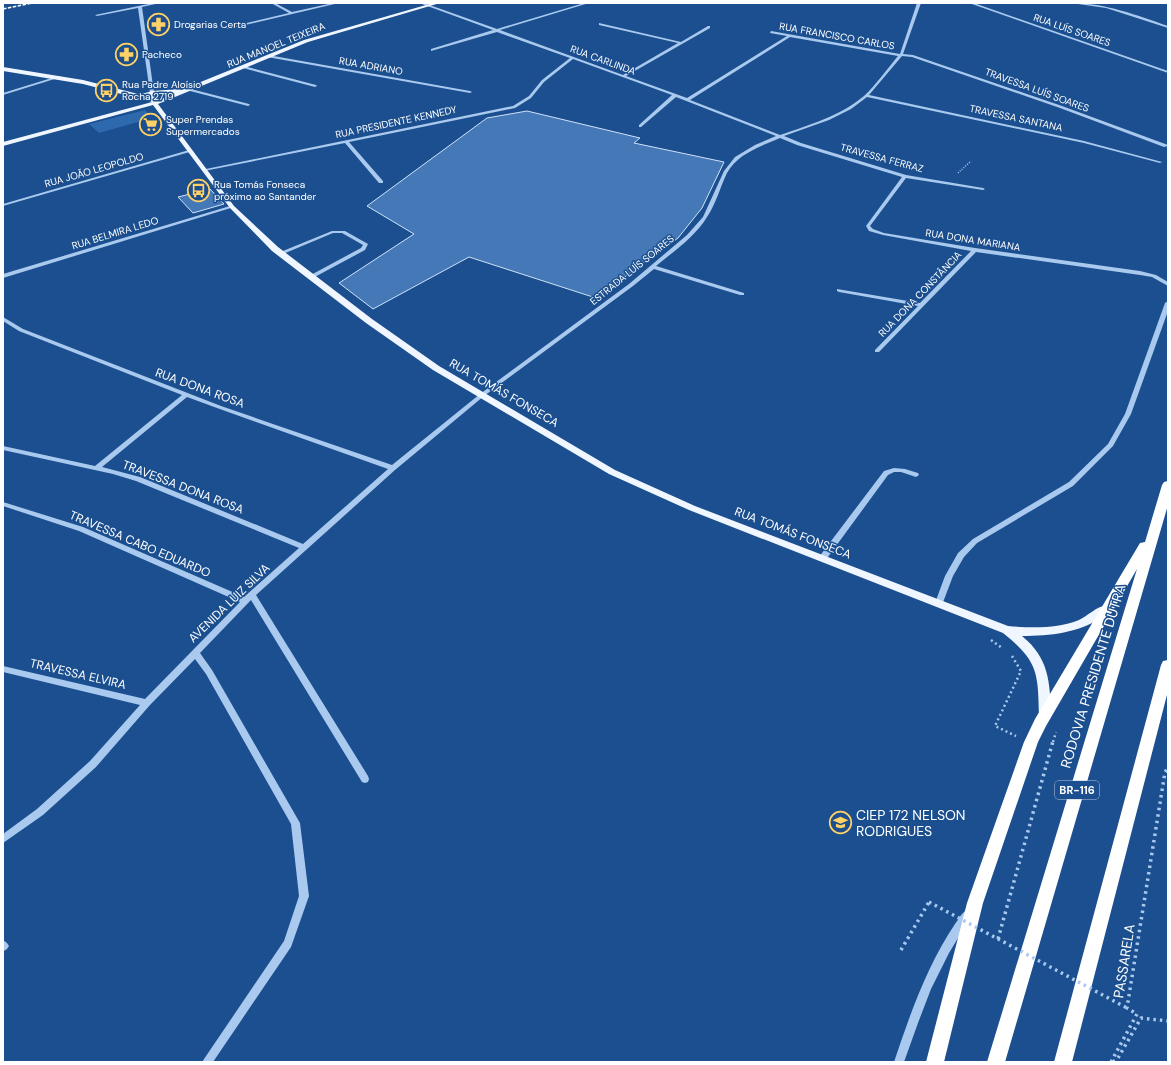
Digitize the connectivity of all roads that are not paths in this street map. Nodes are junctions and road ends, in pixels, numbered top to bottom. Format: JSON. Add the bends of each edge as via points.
{"nodes":[{"id":1,"x":158,"y":3,"type":"edge"},
{"id":2,"x":273,"y":3,"type":"edge"},
{"id":3,"x":337,"y":3,"type":"edge"},
{"id":4,"x":421,"y":3,"type":"edge"},
{"id":5,"x":438,"y":3,"type":"edge"},
{"id":6,"x":587,"y":3,"type":"edge"},
{"id":7,"x":919,"y":3,"type":"edge"},
{"id":8,"x":971,"y":3,"type":"edge"},
{"id":9,"x":1073,"y":3,"type":"edge"},
{"id":10,"x":428,"y":6,"type":"junction"},
{"id":11,"x":140,"y":7,"type":"junction"},
{"id":12,"x":291,"y":13,"type":"junction"},
{"id":13,"x":98,"y":15,"type":"dead end"},
{"id":14,"x":600,"y":24,"type":"dead end"},
{"id":15,"x":1168,"y":27,"type":"edge"},
{"id":16,"x":228,"y":28,"type":"dead end"},
{"id":17,"x":709,"y":28,"type":"dead end"},
{"id":18,"x":498,"y":30,"type":"junction"},
{"id":19,"x":771,"y":32,"type":"dead end"},
{"id":20,"x":789,"y":36,"type":"junction"},
{"id":21,"x":682,"y":43,"type":"junction"},
{"id":22,"x":432,"y":50,"type":"dead end"},
{"id":23,"x":901,"y":55,"type":"junction"},
{"id":24,"x":268,"y":56,"type":"junction"},
{"id":25,"x":573,"y":58,"type":"junction"},
{"id":26,"x":244,"y":67,"type":"junction"},
{"id":27,"x":3,"y":69,"type":"edge"},
{"id":28,"x":1168,"y":72,"type":"edge"},
{"id":29,"x":623,"y":76,"type":"junction"},
{"id":30,"x":59,"y":77,"type":"junction"},
{"id":31,"x":315,"y":86,"type":"dead end"},
{"id":32,"x":191,"y":90,"type":"junction"},
{"id":33,"x":470,"y":92,"type":"dead end"},
{"id":34,"x":152,"y":93,"type":"junction"},
{"id":35,"x":3,"y":94,"type":"edge"},
{"id":36,"x":136,"y":95,"type":"junction"},
{"id":37,"x":675,"y":96,"type":"junction"},
{"id":38,"x":866,"y":96,"type":"junction"},
{"id":39,"x":687,"y":100,"type":"junction"},
{"id":40,"x":154,"y":102,"type":"junction"},
{"id":41,"x":248,"y":105,"type":"dead end"},
{"id":42,"x":640,"y":126,"type":"dead end"},
{"id":43,"x":778,"y":137,"type":"junction"},
{"id":44,"x":346,"y":141,"type":"junction"},
{"id":45,"x":3,"y":144,"type":"edge"},
{"id":46,"x":1166,"y":146,"type":"dead end"},
{"id":47,"x":191,"y":151,"type":"junction"},
{"id":48,"x":1160,"y":162,"type":"dead end"},
{"id":49,"x":206,"y":170,"type":"junction"},
{"id":50,"x":905,"y":176,"type":"junction"},
{"id":51,"x":381,"y":182,"type":"dead end"},
{"id":52,"x":983,"y":189,"type":"dead end"},
{"id":53,"x":3,"y":205,"type":"edge"},
{"id":54,"x":232,"y":207,"type":"junction"},
{"id":55,"x":975,"y":250,"type":"junction"},
{"id":56,"x":281,"y":253,"type":"junction"},
{"id":57,"x":654,"y":267,"type":"junction"},
{"id":58,"x":3,"y":276,"type":"edge"},
{"id":59,"x":311,"y":277,"type":"junction"},
{"id":60,"x":1168,"y":284,"type":"edge"},
{"id":61,"x":839,"y":290,"type":"dead end"},
{"id":62,"x":742,"y":294,"type":"dead end"},
{"id":63,"x":1168,"y":303,"type":"edge"},
{"id":64,"x":922,"y":305,"type":"junction"},
{"id":65,"x":3,"y":319,"type":"edge"},
{"id":66,"x":877,"y":351,"type":"dead end"},
{"id":67,"x":186,"y":395,"type":"junction"},
{"id":68,"x":482,"y":395,"type":"junction"},
{"id":69,"x":3,"y":448,"type":"edge"},
{"id":70,"x":96,"y":468,"type":"junction"},
{"id":71,"x":393,"y":468,"type":"junction"},
{"id":72,"x":916,"y":475,"type":"dead end"},
{"id":73,"x":1168,"y":485,"type":"edge"},
{"id":74,"x":3,"y":504,"type":"edge"},
{"id":75,"x":1158,"y":518,"type":"junction"},
{"id":76,"x":305,"y":548,"type":"junction"},
{"id":77,"x":822,"y":559,"type":"junction"},
{"id":78,"x":252,"y":595,"type":"junction"},
{"id":79,"x":245,"y":601,"type":"junction"},
{"id":80,"x":939,"y":603,"type":"junction"},
{"id":81,"x":1110,"y":607,"type":"junction"},
{"id":82,"x":1007,"y":630,"type":"junction"},
{"id":83,"x":195,"y":653,"type":"junction"},
{"id":84,"x":1168,"y":665,"type":"edge"},
{"id":85,"x":3,"y":669,"type":"edge"},
{"id":86,"x":1165,"y":682,"type":"edge"},
{"id":87,"x":147,"y":703,"type":"junction"},
{"id":88,"x":1045,"y":715,"type":"junction"},
{"id":89,"x":365,"y":779,"type":"dead end"},
{"id":90,"x":3,"y":839,"type":"edge"},
{"id":91,"x":975,"y":903,"type":"junction"},
{"id":92,"x":206,"y":1062,"type":"edge"},
{"id":93,"x":899,"y":1062,"type":"edge"},
{"id":94,"x":935,"y":1062,"type":"edge"},
{"id":95,"x":996,"y":1062,"type":"edge"},
{"id":96,"x":1063,"y":1062,"type":"edge"}],
"edges":[{"from":1,"to":11,"type":"street"},
{"from":2,"to":12,"type":"street"},
{"from":3,"to":12,"type":"street"},
{"from":4,"to":10,"type":"street","name":"RUA CARLINDA"},
{"from":5,"to":10,"type":"main road","name":"RUA MANOEL TEIXEIRA"},
{"from":6,"to":18,"type":"street"},
{"from":7,"to":23,"type":"street","name":"ESTRADA LUÍS SOARES"},
{"from":8,"to":28,"type":"street","name":"RUA LUÍS SOARES"},
{"from":9,"to":15,"type":"street","via":[[1106,7]]},
{"from":10,"to":18,"type":"street","name":"RUA CARLINDA"},
{"from":10,"to":24,"type":"main road","name":"RUA MANOEL TEIXEIRA","via":[[306,40]]},
{"from":11,"to":13,"type":"street"},
{"from":11,"to":34,"type":"street","name":"RUA TOMÁS FONSECA"},
{"from":12,"to":16,"type":"street"},
{"from":14,"to":21,"type":"street"},
{"from":17,"to":21,"type":"street"},
{"from":18,"to":22,"type":"street"},
{"from":18,"to":25,"type":"street","name":"RUA CARLINDA"},
{"from":19,"to":20,"type":"street","name":"RUA FRANCISCO CARLOS"},
{"from":20,"to":23,"type":"street","name":"RUA FRANCISCO CARLOS"},
{"from":20,"to":39,"type":"street"},
{"from":21,"to":29,"type":"street"},
{"from":23,"to":38,"type":"street","name":"ESTRADA LUÍS SOARES"},
{"from":23,"to":46,"type":"street","name":"TRAVESSA LUÍS SOARES","via":[[953,69]]},
{"from":24,"to":26,"type":"main road","name":"RUA MANOEL TEIXEIRA"},
{"from":24,"to":33,"type":"street","name":"RUA ADRIANO"},
{"from":25,"to":29,"type":"street","name":"RUA CARLINDA"},
{"from":25,"to":44,"type":"street","name":"RUA PRESIDENTE KENNEDY","via":[[543,81],[530,97],[514,107]]},
{"from":26,"to":31,"type":"street"},
{"from":26,"to":32,"type":"main road","name":"RUA MANOEL TEIXEIRA"},
{"from":27,"to":30,"type":"main road"},
{"from":29,"to":37,"type":"street","name":"RUA CARLINDA"},
{"from":30,"to":35,"type":"street"},
{"from":30,"to":36,"type":"main road"},
{"from":32,"to":34,"type":"main road","name":"RUA MANOEL TEIXEIRA"},
{"from":32,"to":40,"type":"main road","name":"RUA MANOEL TEIXEIRA"},
{"from":32,"to":41,"type":"street"},
{"from":34,"to":36,"type":"main road","name":"RUA MANOEL TEIXEIRA"},
{"from":34,"to":40,"type":"main road","name":"RUA TOMÁS FONSECA"},
{"from":36,"to":40,"type":"main road"},
{"from":37,"to":39,"type":"street","name":"RUA CARLINDA"},
{"from":37,"to":42,"type":"street"},
{"from":38,"to":43,"type":"street","name":"ESTRADA LUÍS SOARES","via":[[828,119]]},
{"from":38,"to":48,"type":"street","name":"TRAVESSA SANTANA","via":[[1084,142]]},
{"from":39,"to":43,"type":"street","name":"RUA CARLINDA"},
{"from":40,"to":45,"type":"main road","name":"RUA MANOEL TEIXEIRA"},
{"from":40,"to":47,"type":"main road","name":"RUA TOMÁS FONSECA"},
{"from":43,"to":50,"type":"street","name":"TRAVESSA FERRAZ"},
{"from":43,"to":57,"type":"street","name":"ESTRADA LUÍS SOARES","via":[[737,158],[726,171],[705,217],[689,236]]},
{"from":44,"to":49,"type":"street","name":"RUA PRESIDENTE KENNEDY"},
{"from":44,"to":51,"type":"street"},
{"from":47,"to":49,"type":"main road","name":"RUA TOMÁS FONSECA"},
{"from":47,"to":53,"type":"street","name":"RUA JOÃO LEOPOLDO"},
{"from":49,"to":54,"type":"main road","name":"RUA TOMÁS FONSECA"},
{"from":50,"to":52,"type":"street","name":"TRAVESSA FERRAZ"},
{"from":50,"to":55,"type":"street","name":"RUA DONA MARIANA","via":[[868,226],[871,230]]},
{"from":54,"to":56,"type":"main road","name":"RUA TOMÁS FONSECA"},
{"from":54,"to":58,"type":"street","name":"RUA BELMIRA LEDO"},
{"from":55,"to":60,"type":"street","name":"RUA DONA MARIANA","via":[[1140,273],[1154,276]]},
{"from":55,"to":64,"type":"street","name":"RUA DONA CONSTÂNCIA"},
{"from":56,"to":59,"type":"main road","name":"RUA TOMÁS FONSECA"},
{"from":56,"to":59,"type":"street","via":[[332,232],[343,232],[366,244],[363,249]]},
{"from":57,"to":62,"type":"street"},
{"from":57,"to":68,"type":"street","name":"ESTRADA LUÍS SOARES"},
{"from":59,"to":68,"type":"main road","name":"RUA TOMÁS FONSECA","via":[[436,368]]},
{"from":61,"to":64,"type":"street"},
{"from":63,"to":80,"type":"street","via":[[1128,414],[1111,445],[1071,484],[976,541],[961,555],[949,576]]},
{"from":64,"to":66,"type":"street","name":"RUA DONA CONSTÂNCIA"},
{"from":65,"to":67,"type":"street","name":"RUA DONA ROSA","via":[[21,330]]},
{"from":67,"to":70,"type":"street"},
{"from":67,"to":71,"type":"street","name":"RUA DONA ROSA"},
{"from":68,"to":71,"type":"street","name":"AVENIDA LUIZ SILVA"},
{"from":68,"to":77,"type":"main road","name":"RUA TOMÁS FONSECA","via":[[612,472],[692,508]]},
{"from":69,"to":70,"type":"street","name":"TRAVESSA DONA ROSA"},
{"from":70,"to":76,"type":"street","name":"TRAVESSA DONA ROSA","via":[[138,479]]},
{"from":71,"to":76,"type":"street","name":"AVENIDA LUIZ SILVA"},
{"from":72,"to":77,"type":"street","via":[[900,470],[886,473]]},
{"from":73,"to":75,"type":"highway","name":"RODOVIA PRESIDENTE DUTRA","number":"BR-116"},
{"from":74,"to":79,"type":"street","name":"TRAVESSA CABO EDUARDO","via":[[81,529]]},
{"from":75,"to":81,"type":"highway"},
{"from":75,"to":95,"type":"highway","name":"RODOVIA PRESIDENTE DUTRA","number":"BR-116"},
{"from":76,"to":78,"type":"street","name":"AVENIDA LUIZ SILVA"},
{"from":77,"to":80,"type":"main road","name":"RUA TOMÁS FONSECA"},
{"from":78,"to":79,"type":"street","name":"AVENIDA LUIZ SILVA"},
{"from":78,"to":89,"type":"street"},
{"from":79,"to":83,"type":"street","name":"AVENIDA LUIZ SILVA"},
{"from":80,"to":82,"type":"main road","name":"RUA TOMÁS FONSECA"},
{"from":81,"to":82,"type":"main road","name":"RUA TOMÁS FONSECA","via":[[1098,616],[1067,629],[1053,632]]},
{"from":81,"to":88,"type":"highway"},
{"from":82,"to":88,"type":"main road","name":"RUA TOMÁS FONSECA","via":[[1031,650],[1040,665],[1045,689]]},
{"from":83,"to":87,"type":"street","name":"AVENIDA LUIZ SILVA"},
{"from":83,"to":92,"type":"street","via":[[209,672],[295,823],[304,896],[288,944]]},
{"from":84,"to":86,"type":"highway"},
{"from":85,"to":87,"type":"street","name":"TRAVESSA ELVIRA"},
{"from":86,"to":96,"type":"highway"},
{"from":87,"to":90,"type":"street","name":"AVENIDA LUIZ SILVA","via":[[93,764],[40,812]]},
{"from":88,"to":91,"type":"highway","via":[[1031,742]]},
{"from":91,"to":93,"type":"street","via":[[938,962]]},
{"from":91,"to":94,"type":"highway"}]}
